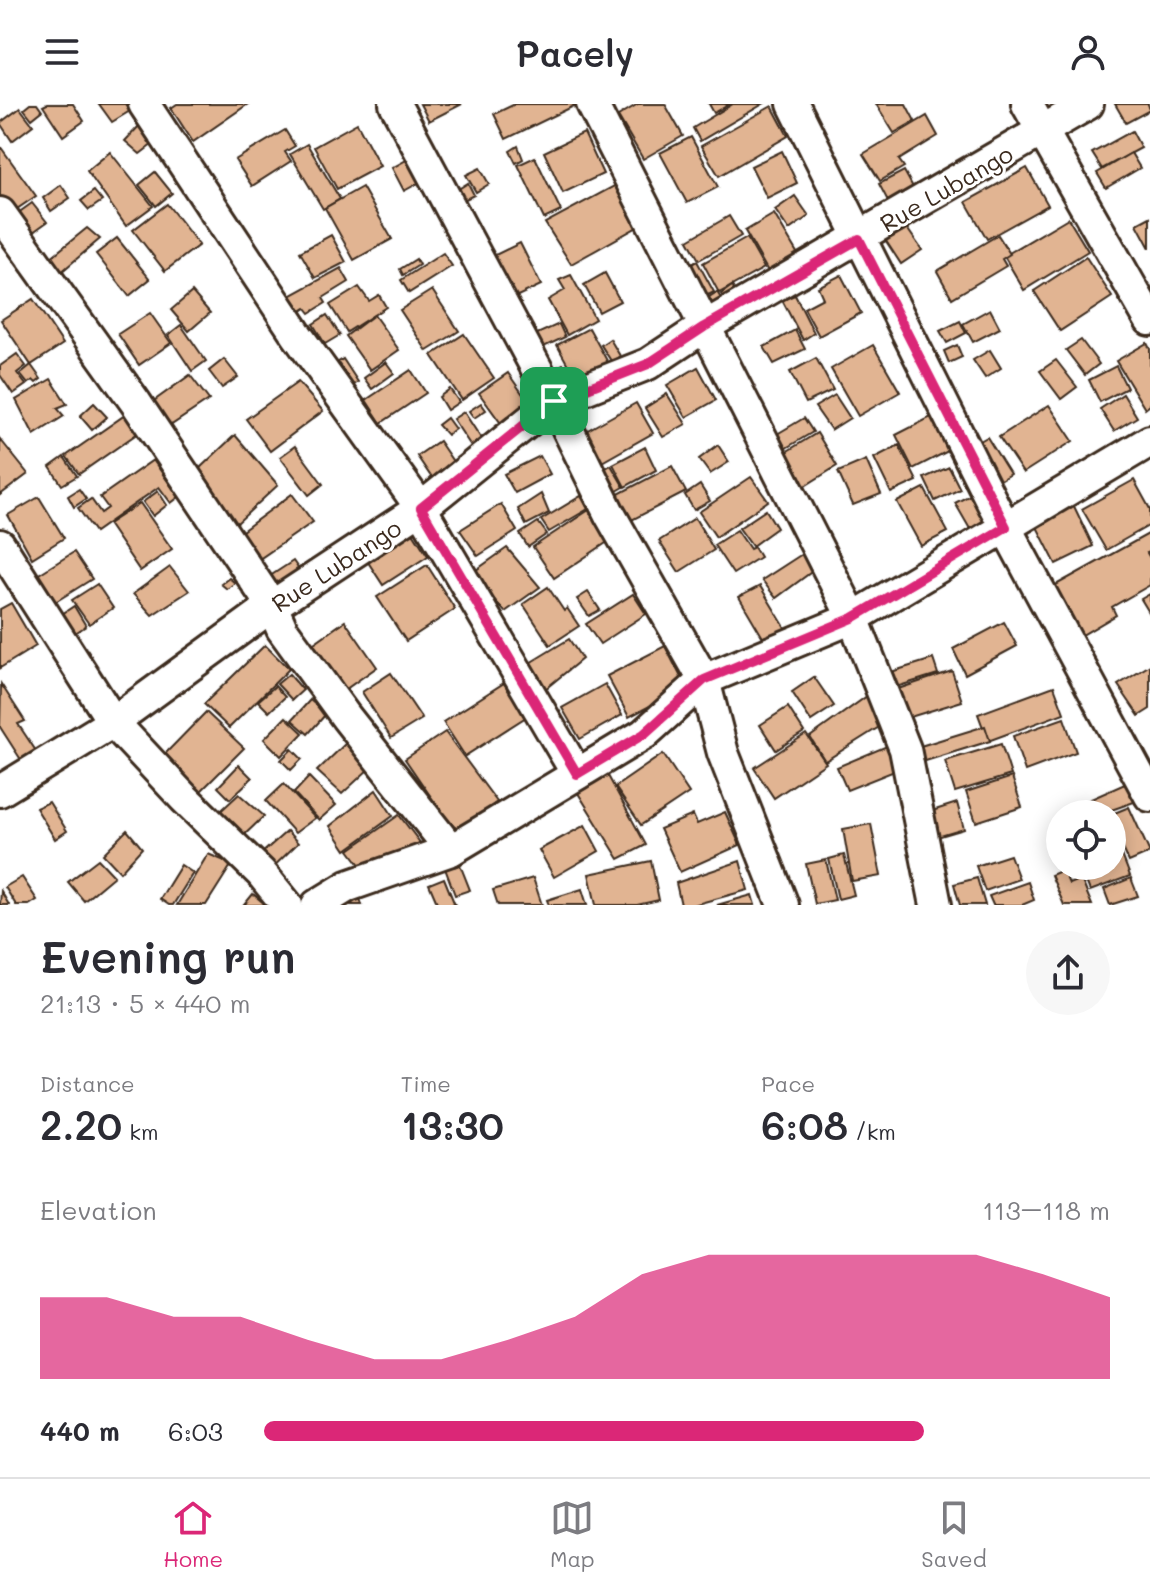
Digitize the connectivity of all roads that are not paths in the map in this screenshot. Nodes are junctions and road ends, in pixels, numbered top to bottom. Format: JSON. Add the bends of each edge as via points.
{"nodes":[{"id":1,"x":144,"y":104,"type":"edge"},
{"id":2,"x":395,"y":104,"type":"edge"},
{"id":3,"x":592,"y":104,"type":"edge"},
{"id":4,"x":793,"y":104,"type":"edge"},
{"id":5,"x":1027,"y":104,"type":"edge"},
{"id":6,"x":1088,"y":104,"type":"edge"},
{"id":7,"x":1043,"y":132,"type":"junction"},
{"id":8,"x":0,"y":213,"type":"edge"},
{"id":9,"x":859,"y":239,"type":"junction"},
{"id":10,"x":1150,"y":320,"type":"edge"},
{"id":11,"x":704,"y":327,"type":"junction"},
{"id":12,"x":554,"y":401,"type":"junction"},
{"id":13,"x":1150,"y":441,"type":"edge"},
{"id":14,"x":421,"y":508,"type":"junction"},
{"id":15,"x":1006,"y":527,"type":"junction"},
{"id":16,"x":0,"y":545,"type":"edge"},
{"id":17,"x":272,"y":606,"type":"junction"},
{"id":18,"x":853,"y":618,"type":"junction"},
{"id":19,"x":704,"y":680,"type":"junction"},
{"id":20,"x":113,"y":722,"type":"junction"},
{"id":21,"x":1141,"y":752,"type":"edge"},
{"id":22,"x":577,"y":774,"type":"junction"},
{"id":23,"x":0,"y":791,"type":"edge"},
{"id":24,"x":1150,"y":796,"type":"edge"},
{"id":25,"x":451,"y":850,"type":"junction"},
{"id":26,"x":287,"y":905,"type":"edge"},
{"id":27,"x":317,"y":905,"type":"edge"},
{"id":28,"x":783,"y":905,"type":"edge"},
{"id":29,"x":936,"y":905,"type":"edge"}],
"edges":[{"from":1,"to":14,"type":"street","via":[[297,335]]},
{"from":2,"to":12,"type":"street"},
{"from":3,"to":11,"type":"street"},
{"from":4,"to":9,"type":"street"},
{"from":5,"to":7,"type":"street"},
{"from":6,"to":7,"type":"street","name":"Rue Lubango"},
{"from":7,"to":9,"type":"street","name":"Rue Lubango"},
{"from":7,"to":10,"type":"street"},
{"from":8,"to":17,"type":"street"},
{"from":9,"to":11,"type":"street","name":"Rue Lubango"},
{"from":9,"to":15,"type":"street"},
{"from":11,"to":12,"type":"street","name":"Rue Lubango","via":[[648,364]]},
{"from":11,"to":18,"type":"street"},
{"from":12,"to":14,"type":"street","name":"Rue Lubango"},
{"from":12,"to":19,"type":"street","via":[[609,513]]},
{"from":13,"to":15,"type":"street"},
{"from":14,"to":17,"type":"street","name":"Rue Lubango"},
{"from":14,"to":22,"type":"street"},
{"from":15,"to":18,"type":"street"},
{"from":15,"to":21,"type":"street"},
{"from":16,"to":20,"type":"street"},
{"from":17,"to":20,"type":"street","name":"Rue Lubango"},
{"from":17,"to":25,"type":"street","via":[[282,629],[346,717]]},
{"from":18,"to":19,"type":"street"},
{"from":18,"to":29,"type":"street","via":[[905,749]]},
{"from":19,"to":22,"type":"street","via":[[644,734]]},
{"from":19,"to":28,"type":"street","via":[[723,753]]},
{"from":20,"to":23,"type":"street","name":"Rue Lubango"},
{"from":20,"to":26,"type":"street"},
{"from":21,"to":24,"type":"street"},
{"from":22,"to":25,"type":"street"},
{"from":25,"to":27,"type":"street","via":[[348,886]]}]}
